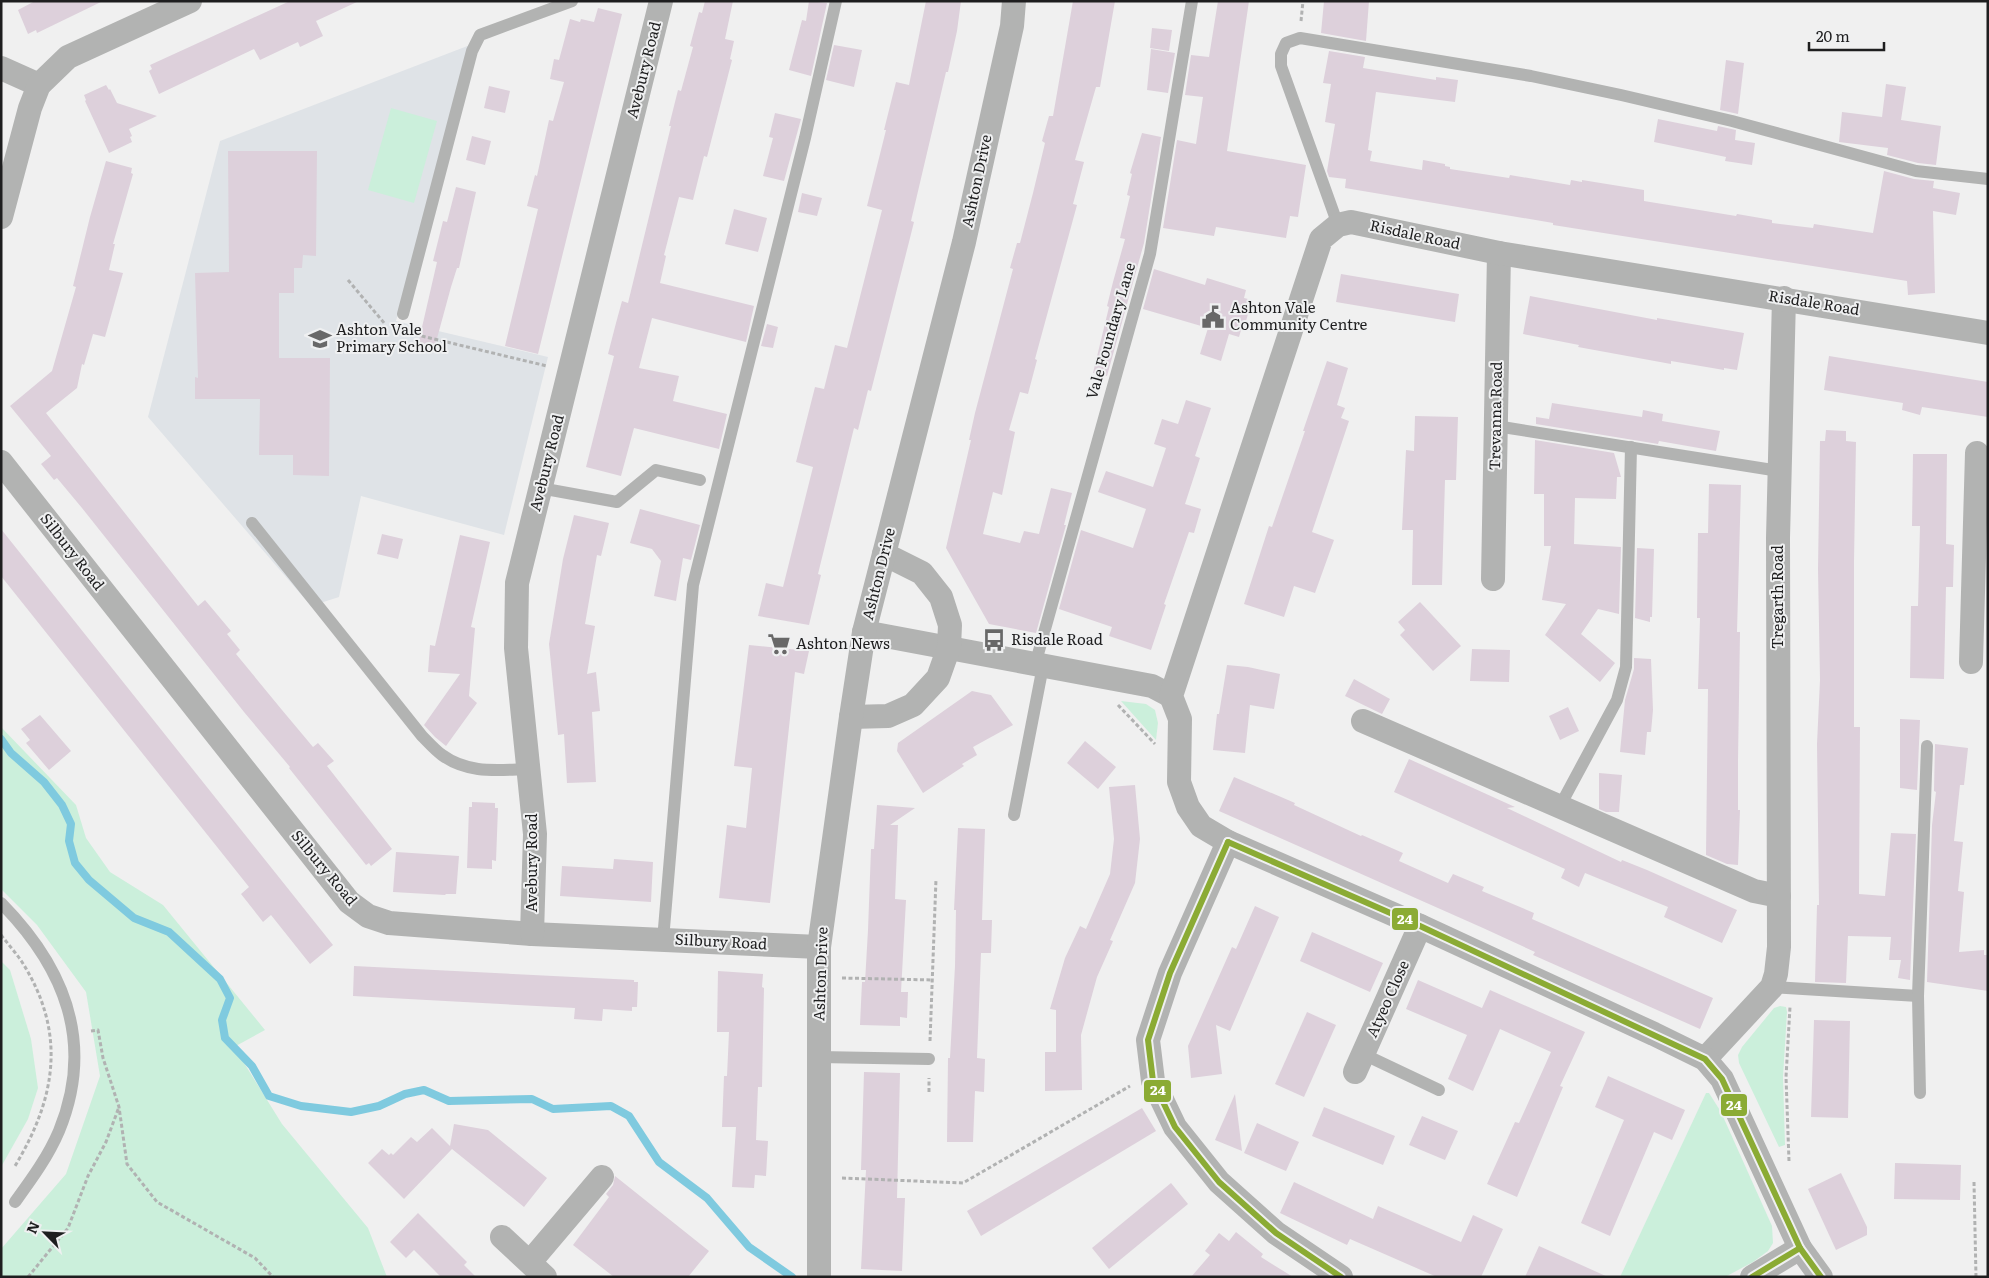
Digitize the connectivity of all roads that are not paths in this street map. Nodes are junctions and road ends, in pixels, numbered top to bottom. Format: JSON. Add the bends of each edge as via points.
{"nodes":[{"id":1,"x":190,"y":1,"type":"edge"},
{"id":2,"x":572,"y":1,"type":"edge"},
{"id":3,"x":661,"y":1,"type":"edge"},
{"id":4,"x":836,"y":1,"type":"edge"},
{"id":5,"x":1014,"y":1,"type":"edge"},
{"id":6,"x":1192,"y":1,"type":"edge"},
{"id":7,"x":1,"y":68,"type":"edge"},
{"id":8,"x":39,"y":86,"type":"junction"},
{"id":9,"x":1988,"y":179,"type":"edge"},
{"id":10,"x":1,"y":217,"type":"edge"},
{"id":11,"x":1338,"y":225,"type":"junction"},
{"id":12,"x":1499,"y":253,"type":"junction"},
{"id":13,"x":1784,"y":298,"type":"junction"},
{"id":14,"x":403,"y":314,"type":"dead end"},
{"id":15,"x":1988,"y":333,"type":"edge"},
{"id":16,"x":1496,"y":426,"type":"junction"},
{"id":17,"x":1631,"y":447,"type":"junction"},
{"id":18,"x":1974,"y":452,"type":"edge"},
{"id":19,"x":1,"y":462,"type":"edge"},
{"id":20,"x":1779,"y":470,"type":"junction"},
{"id":21,"x":700,"y":480,"type":"dead end"},
{"id":22,"x":540,"y":488,"type":"junction"},
{"id":23,"x":252,"y":523,"type":"dead end"},
{"id":24,"x":884,"y":554,"type":"junction"},
{"id":25,"x":1980,"y":555,"type":"edge"},
{"id":26,"x":1493,"y":579,"type":"dead end"},
{"id":27,"x":864,"y":632,"type":"junction"},
{"id":28,"x":950,"y":647,"type":"junction"},
{"id":29,"x":1971,"y":663,"type":"edge"},
{"id":30,"x":1039,"y":665,"type":"junction"},
{"id":31,"x":1171,"y":696,"type":"junction"},
{"id":32,"x":850,"y":717,"type":"junction"},
{"id":33,"x":1363,"y":721,"type":"dead end"},
{"id":34,"x":1927,"y":746,"type":"dead end"},
{"id":35,"x":528,"y":769,"type":"junction"},
{"id":36,"x":1560,"y":806,"type":"junction"},
{"id":37,"x":1014,"y":816,"type":"dead end"},
{"id":38,"x":1228,"y":842,"type":"junction"},
{"id":39,"x":1779,"y":896,"type":"junction"},
{"id":40,"x":1,"y":903,"type":"edge"},
{"id":41,"x":1420,"y":926,"type":"junction"},
{"id":42,"x":532,"y":934,"type":"junction"},
{"id":43,"x":663,"y":940,"type":"junction"},
{"id":44,"x":819,"y":947,"type":"junction"},
{"id":45,"x":1781,"y":987,"type":"junction"},
{"id":46,"x":1918,"y":996,"type":"junction"},
{"id":47,"x":819,"y":1057,"type":"junction"},
{"id":48,"x":929,"y":1059,"type":"road end"},
{"id":49,"x":1705,"y":1059,"type":"junction"},
{"id":50,"x":1359,"y":1063,"type":"joint"},
{"id":51,"x":1439,"y":1090,"type":"dead end"},
{"id":52,"x":1920,"y":1093,"type":"dead end"},
{"id":53,"x":602,"y":1177,"type":"dead end"},
{"id":54,"x":15,"y":1202,"type":"dead end"},
{"id":55,"x":502,"y":1237,"type":"dead end"},
{"id":56,"x":1800,"y":1248,"type":"junction"},
{"id":57,"x":537,"y":1270,"type":"edge"},
{"id":58,"x":819,"y":1277,"type":"edge"},
{"id":59,"x":1341,"y":1277,"type":"edge"},
{"id":60,"x":1752,"y":1277,"type":"edge"},
{"id":61,"x":1820,"y":1277,"type":"edge"}],
"edges":[{"from":1,"to":8,"type":"street","via":[[68,58]]},
{"from":2,"to":14,"type":"lane","via":[[480,35],[472,51]]},
{"from":3,"to":22,"type":"street","name":"Avebury Road"},
{"from":4,"to":43,"type":"lane","via":[[801,157],[693,585]]},
{"from":5,"to":24,"type":"street","name":"Ashton Drive","via":[[1012,26],[964,242]]},
{"from":6,"to":30,"type":"lane","name":"Vale Foundary Lane","via":[[1150,254]]},
{"from":7,"to":8,"type":"street"},
{"from":8,"to":10,"type":"street","via":[[30,108]]},
{"from":9,"to":11,"type":"lane","via":[[1916,171],[1732,122],[1531,76],[1300,38],[1286,43],[1281,54],[1282,66]]},
{"from":11,"to":12,"type":"street","name":"Risdale Road","via":[[1351,222]]},
{"from":11,"to":31,"type":"street","via":[[1321,239]]},
{"from":12,"to":13,"type":"street","name":"Risdale Road"},
{"from":12,"to":16,"type":"street","name":"Trevanna Road"},
{"from":13,"to":15,"type":"street","name":"Risdale Road"},
{"from":13,"to":20,"type":"street","name":"Tregarth Road"},
{"from":16,"to":17,"type":"lane"},
{"from":16,"to":26,"type":"street","name":"Trevanna Road"},
{"from":17,"to":20,"type":"lane"},
{"from":17,"to":36,"type":"lane","via":[[1626,667],[1617,700]]},
{"from":18,"to":25,"type":"street"},
{"from":19,"to":42,"type":"street","name":"Silbury Road","via":[[349,902],[368,916],[389,923]]},
{"from":20,"to":39,"type":"street","name":"Tregarth Road"},
{"from":21,"to":22,"type":"lane","via":[[656,470],[617,502]]},
{"from":22,"to":35,"type":"street","name":"Avebury Road","via":[[517,583],[516,648]]},
{"from":23,"to":35,"type":"lane","via":[[422,736],[441,755],[477,770]]},
{"from":24,"to":27,"type":"street","name":"Ashton Drive"},
{"from":24,"to":28,"type":"street","via":[[922,573],[941,597],[950,624]]},
{"from":25,"to":29,"type":"street"},
{"from":27,"to":28,"type":"street"},
{"from":27,"to":32,"type":"street","name":"Ashton Drive"},
{"from":28,"to":30,"type":"street"},
{"from":28,"to":32,"type":"street","via":[[938,678],[913,705],[888,716]]},
{"from":30,"to":31,"type":"street","via":[[1152,686]]},
{"from":30,"to":37,"type":"lane","name":"Vale Foundary Lane"},
{"from":31,"to":38,"type":"street","via":[[1180,719],[1179,782],[1188,807],[1201,826]]},
{"from":32,"to":44,"type":"street","name":"Ashton Drive"},
{"from":33,"to":36,"type":"street"},
{"from":34,"to":46,"type":"lane"},
{"from":35,"to":42,"type":"street","name":"Avebury Road","via":[[535,834]]},
{"from":36,"to":39,"type":"street","via":[[1754,891]]},
{"from":38,"to":41,"type":"street"},
{"from":38,"to":59,"type":"street","via":[[1170,973],[1148,1040],[1153,1082],[1175,1127],[1219,1182],[1276,1233]]},
{"from":39,"to":45,"type":"street","name":"Tregarth Road","via":[[1776,974]]},
{"from":40,"to":54,"type":"lane","via":[[45,956],[65,1001],[74,1034],[74,1069],[59,1132]]},
{"from":41,"to":49,"type":"street"},
{"from":41,"to":50,"type":"street","name":"Atyeo Close"},
{"from":42,"to":43,"type":"street","name":"Silbury Road"},
{"from":43,"to":44,"type":"street","name":"Silbury Road"},
{"from":44,"to":47,"type":"street","name":"Ashton Drive"},
{"from":45,"to":46,"type":"lane"},
{"from":45,"to":49,"type":"street"},
{"from":46,"to":52,"type":"lane"},
{"from":47,"to":48,"type":"lane"},
{"from":47,"to":58,"type":"street","name":"Ashton Drive"},
{"from":49,"to":56,"type":"street","via":[[1722,1079]]},
{"from":50,"to":51,"type":"lane"},
{"from":53,"to":57,"type":"street"},
{"from":55,"to":57,"type":"street"},
{"from":56,"to":60,"type":"street"},
{"from":56,"to":61,"type":"street"}]}
